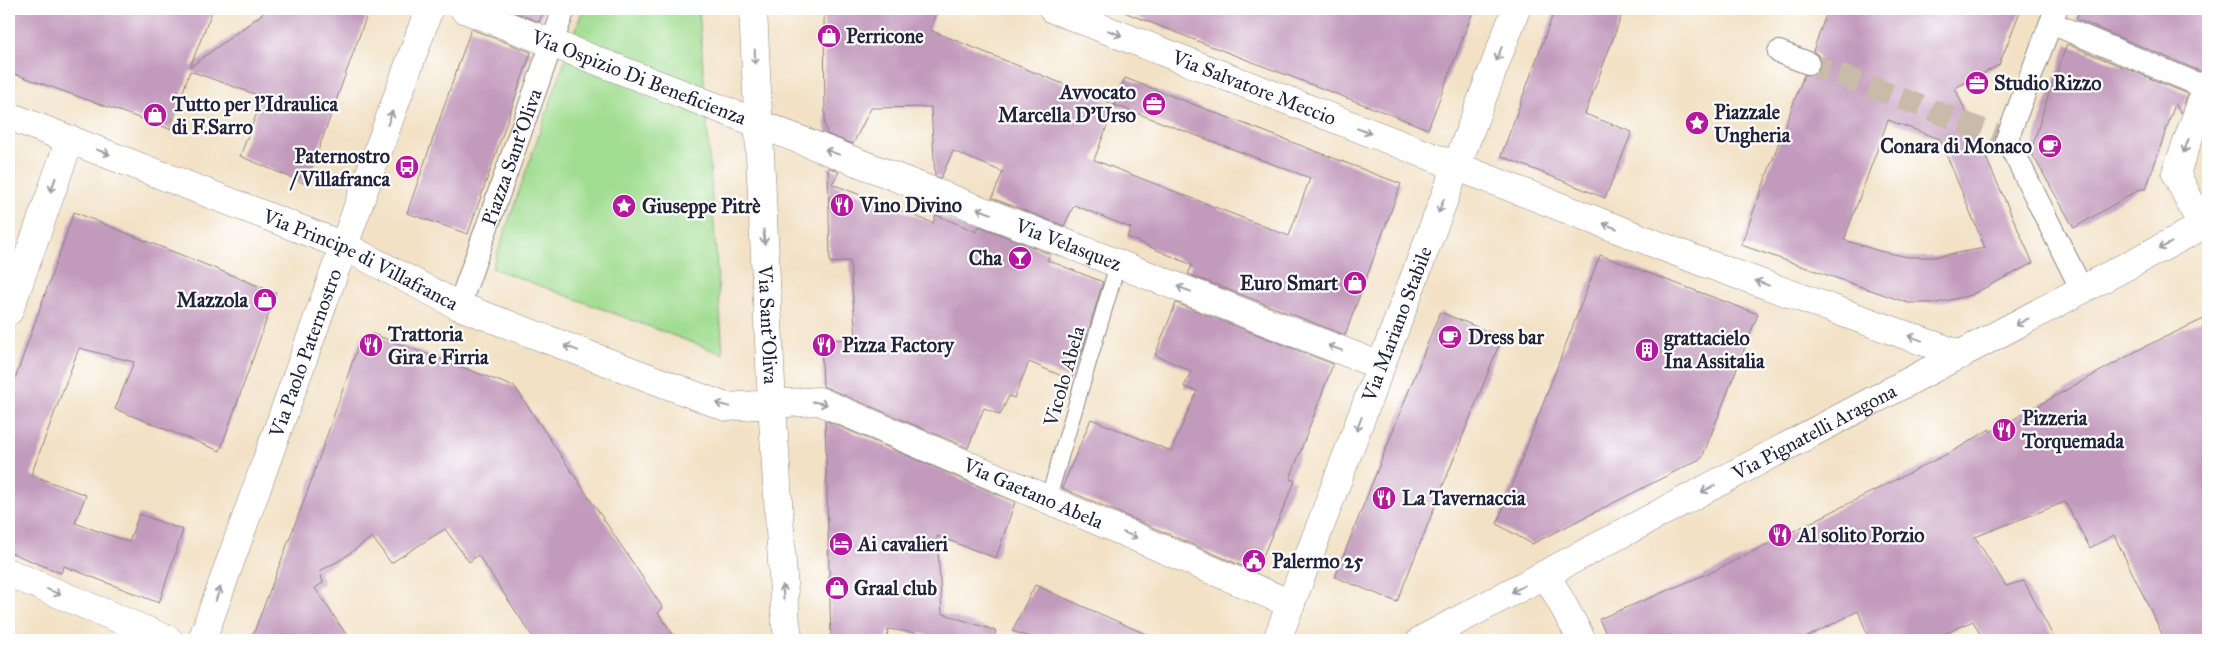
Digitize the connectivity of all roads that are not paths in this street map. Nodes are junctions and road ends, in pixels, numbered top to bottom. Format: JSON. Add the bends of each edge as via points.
{"nodes":[{"id":1,"x":429,"y":9,"type":"edge"},
{"id":2,"x":464,"y":9,"type":"edge"},
{"id":3,"x":564,"y":9,"type":"edge"},
{"id":4,"x":753,"y":9,"type":"edge"},
{"id":5,"x":1053,"y":9,"type":"edge"},
{"id":6,"x":1516,"y":9,"type":"edge"},
{"id":7,"x":2053,"y":16,"type":"edge"},
{"id":8,"x":552,"y":42,"type":"junction"},
{"id":9,"x":1779,"y":52,"type":"dead end"},
{"id":10,"x":1808,"y":64,"type":"tunnel mouth"},
{"id":11,"x":2208,"y":86,"type":"edge"},
{"id":12,"x":9,"y":116,"type":"edge"},
{"id":13,"x":757,"y":122,"type":"junction"},
{"id":14,"x":70,"y":139,"type":"junction"},
{"id":15,"x":1456,"y":167,"type":"junction"},
{"id":16,"x":2205,"y":225,"type":"edge"},
{"id":17,"x":344,"y":246,"type":"junction"},
{"id":18,"x":1118,"y":264,"type":"junction"},
{"id":19,"x":2082,"y":290,"type":"junction"},
{"id":20,"x":459,"y":306,"type":"junction"},
{"id":21,"x":9,"y":311,"type":"edge"},
{"id":22,"x":1961,"y":355,"type":"junction"},
{"id":23,"x":1381,"y":366,"type":"junction"},
{"id":24,"x":772,"y":404,"type":"junction"},
{"id":25,"x":1048,"y":499,"type":"junction"},
{"id":26,"x":9,"y":573,"type":"edge"},
{"id":27,"x":1546,"y":574,"type":"junction"},
{"id":28,"x":1291,"y":604,"type":"junction"},
{"id":29,"x":169,"y":640,"type":"edge"},
{"id":30,"x":202,"y":640,"type":"edge"},
{"id":31,"x":789,"y":640,"type":"edge"},
{"id":32,"x":1277,"y":640,"type":"edge"},
{"id":33,"x":1422,"y":640,"type":"edge"},
{"id":34,"x":1582,"y":640,"type":"edge"}],
"edges":[{"from":17,"to":1,"type":"street","name":"Via Paolo Paternostro","one_way":true},
{"from":2,"to":8,"type":"street","name":"Via Ospizio Di Beneficienza"},
{"from":3,"to":8,"type":"street","name":"Piazza Sant'Oliva"},
{"from":4,"to":13,"type":"street","name":"Via Sant'Oliva","one_way":true},
{"from":5,"to":15,"type":"street","name":"Via Salvatore Meccio","one_way":true},
{"from":6,"to":15,"type":"street","name":"Via Mariano Stabile","one_way":true},
{"from":7,"to":11,"type":"street"},
{"from":7,"to":19,"type":"street","via":[[2007,139]]},
{"from":8,"to":13,"type":"street","name":"Via Ospizio Di Beneficienza"},
{"from":8,"to":20,"type":"street","name":"Piazza Sant'Oliva"},
{"from":9,"to":10,"type":"street"},
{"from":11,"to":16,"type":"street","one_way":true,"via":[[2176,173]]},
{"from":12,"to":14,"type":"street","name":"Via Principe di Villafranca"},
{"from":18,"to":13,"type":"street","name":"Via Velasquez","one_way":true},
{"from":13,"to":24,"type":"street","name":"Via Sant'Oliva","one_way":true},
{"from":14,"to":17,"type":"street","name":"Via Principe di Villafranca","one_way":true},
{"from":14,"to":21,"type":"street","one_way":true},
{"from":22,"to":15,"type":"street","one_way":true,"via":[[1702,262]]},
{"from":15,"to":23,"type":"street","name":"Via Mariano Stabile","one_way":true},
{"from":16,"to":19,"type":"street","name":"Via Pignatelli Aragona","one_way":true},
{"from":17,"to":20,"type":"street","name":"Via Principe di Villafranca"},
{"from":30,"to":17,"type":"street","name":"Via Paolo Paternostro","one_way":true},
{"from":23,"to":18,"type":"street","name":"Via Velasquez","one_way":true},
{"from":18,"to":25,"type":"lane","name":"Vicolo Abela"},
{"from":19,"to":22,"type":"street","name":"Via Pignatelli Aragona","one_way":true},
{"from":24,"to":20,"type":"street","name":"Via Principe di Villafranca","one_way":true,"via":[[726,407]]},
{"from":22,"to":27,"type":"street","name":"Via Pignatelli Aragona","one_way":true},
{"from":23,"to":28,"type":"street","name":"Via Mariano Stabile","one_way":true},
{"from":24,"to":25,"type":"street","name":"Via Gaetano Abela","one_way":true,"via":[[819,401]]},
{"from":31,"to":24,"type":"street","name":"Via Sant'Oliva","one_way":true},
{"from":25,"to":28,"type":"street","name":"Via Gaetano Abela","one_way":true},
{"from":26,"to":29,"type":"street","one_way":true},
{"from":27,"to":33,"type":"street","name":"Via Pignatelli Aragona","one_way":true},
{"from":27,"to":34,"type":"street"},
{"from":28,"to":32,"type":"street","name":"Via Mariano Stabile"}]}
